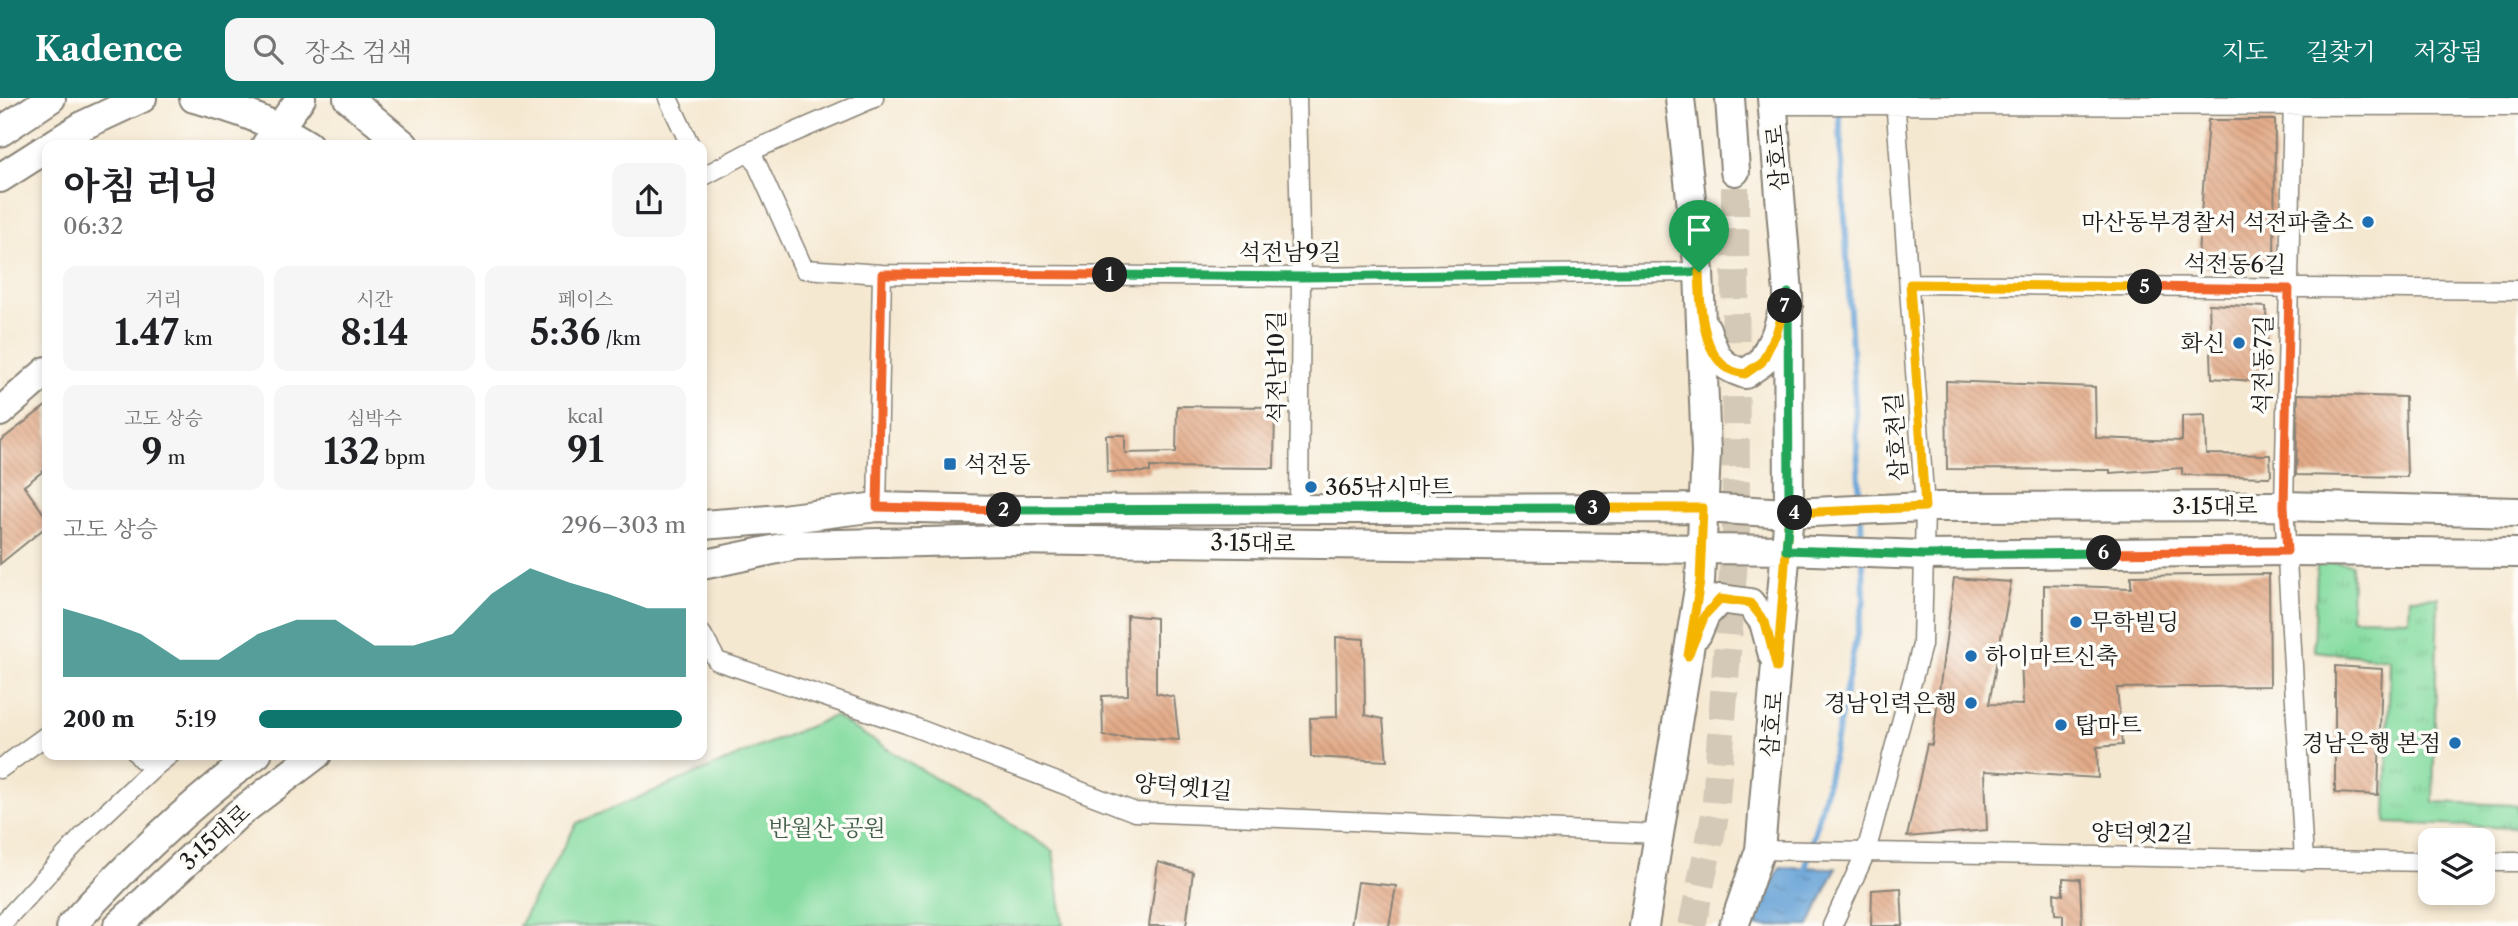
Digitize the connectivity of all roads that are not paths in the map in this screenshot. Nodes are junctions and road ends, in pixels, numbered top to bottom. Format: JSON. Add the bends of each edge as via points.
{"nodes":[{"id":1,"x":51,"y":98,"type":"edge"},
{"id":2,"x":142,"y":98,"type":"edge"},
{"id":3,"x":194,"y":98,"type":"edge"},
{"id":4,"x":301,"y":98,"type":"edge"},
{"id":5,"x":348,"y":98,"type":"edge"},
{"id":6,"x":668,"y":98,"type":"edge"},
{"id":7,"x":1297,"y":98,"type":"edge"},
{"id":8,"x":1680,"y":98,"type":"edge"},
{"id":9,"x":1730,"y":98,"type":"edge"},
{"id":10,"x":861,"y":100,"type":"edge"},
{"id":11,"x":2293,"y":101,"type":"edge"},
{"id":12,"x":1778,"y":102,"type":"edge"},
{"id":13,"x":1891,"y":103,"type":"edge"},
{"id":14,"x":2518,"y":106,"type":"edge"},
{"id":15,"x":0,"y":131,"type":"edge"},
{"id":16,"x":273,"y":136,"type":"edge"},
{"id":17,"x":60,"y":140,"type":"edge"},
{"id":18,"x":398,"y":140,"type":"edge"},
{"id":19,"x":688,"y":140,"type":"edge"},
{"id":20,"x":42,"y":151,"type":"edge"},
{"id":21,"x":751,"y":151,"type":"junction"},
{"id":22,"x":1735,"y":171,"type":"tunnel mouth"},
{"id":23,"x":707,"y":172,"type":"edge"},
{"id":24,"x":0,"y":178,"type":"edge"},
{"id":25,"x":1699,"y":272,"type":"junction"},
{"id":26,"x":882,"y":274,"type":"junction"},
{"id":27,"x":1301,"y":277,"type":"junction"},
{"id":28,"x":1910,"y":284,"type":"junction"},
{"id":29,"x":2289,"y":289,"type":"junction"},
{"id":30,"x":2518,"y":290,"type":"edge"},
{"id":31,"x":1788,"y":293,"type":"junction"},
{"id":32,"x":1700,"y":314,"type":"junction"},
{"id":33,"x":42,"y":375,"type":"edge"},
{"id":34,"x":0,"y":412,"type":"edge"},
{"id":35,"x":2284,"y":506,"type":"junction"},
{"id":36,"x":877,"y":507,"type":"junction"},
{"id":37,"x":1919,"y":507,"type":"junction"},
{"id":38,"x":1703,"y":508,"type":"junction"},
{"id":39,"x":1299,"y":510,"type":"junction"},
{"id":40,"x":1798,"y":512,"type":"junction"},
{"id":41,"x":2518,"y":512,"type":"edge"},
{"id":42,"x":707,"y":525,"type":"edge"},
{"id":43,"x":1701,"y":549,"type":"junction"},
{"id":44,"x":1796,"y":550,"type":"junction"},
{"id":45,"x":2287,"y":551,"type":"junction"},
{"id":46,"x":2518,"y":553,"type":"edge"},
{"id":47,"x":1919,"y":555,"type":"junction"},
{"id":48,"x":707,"y":564,"type":"edge"},
{"id":49,"x":707,"y":642,"type":"edge"},
{"id":50,"x":1688,"y":656,"type":"junction"},
{"id":51,"x":1777,"y":668,"type":"junction"},
{"id":52,"x":42,"y":739,"type":"edge"},
{"id":53,"x":143,"y":760,"type":"edge"},
{"id":54,"x":164,"y":760,"type":"edge"},
{"id":55,"x":249,"y":760,"type":"edge"},
{"id":56,"x":309,"y":760,"type":"edge"},
{"id":57,"x":156,"y":766,"type":"junction"},
{"id":58,"x":0,"y":769,"type":"edge"},
{"id":59,"x":1659,"y":834,"type":"junction"},
{"id":60,"x":1769,"y":850,"type":"junction"},
{"id":61,"x":1859,"y":852,"type":"junction"},
{"id":62,"x":2304,"y":861,"type":"junction"},
{"id":63,"x":2418,"y":862,"type":"edge"},
{"id":64,"x":2495,"y":862,"type":"edge"},
{"id":65,"x":2518,"y":862,"type":"edge"},
{"id":66,"x":0,"y":926,"type":"edge"},
{"id":67,"x":71,"y":926,"type":"edge"},
{"id":68,"x":118,"y":926,"type":"edge"},
{"id":69,"x":1644,"y":926,"type":"edge"},
{"id":70,"x":1734,"y":926,"type":"edge"},
{"id":71,"x":1832,"y":926,"type":"edge"}],
"edges":[{"from":1,"to":15,"type":"main road"},
{"from":2,"to":17,"type":"main road"},
{"from":3,"to":16,"type":"main road","via":[[233,108]]},
{"from":4,"to":16,"type":"main road"},
{"from":5,"to":18,"type":"main road"},
{"from":6,"to":19,"type":"street"},
{"from":7,"to":27,"type":"street","name":"석전남10길"},
{"from":8,"to":25,"type":"main road"},
{"from":9,"to":22,"type":"main road","name":"삼호로"},
{"from":10,"to":21,"type":"street"},
{"from":11,"to":13,"type":"street"},
{"from":11,"to":14,"type":"street"},
{"from":11,"to":29,"type":"street","name":"석전동7길"},
{"from":12,"to":13,"type":"street"},
{"from":12,"to":31,"type":"main road","name":"삼호로"},
{"from":13,"to":28,"type":"street","name":"삼호천길"},
{"from":20,"to":24,"type":"main road"},
{"from":21,"to":23,"type":"street"},
{"from":21,"to":26,"type":"street","name":"석전남9길","via":[[804,270]]},
{"from":25,"to":27,"type":"street","name":"석전남9길"},
{"from":25,"to":32,"type":"main road"},
{"from":26,"to":27,"type":"street","name":"석전남9길"},
{"from":26,"to":36,"type":"street"},
{"from":27,"to":39,"type":"street","name":"석전남10길"},
{"from":28,"to":29,"type":"street","name":"석전동6길"},
{"from":28,"to":37,"type":"street","name":"삼호천길"},
{"from":29,"to":30,"type":"street","name":"석전동6길"},
{"from":29,"to":35,"type":"street","name":"석전동7길"},
{"from":31,"to":32,"type":"main road","via":[[1762,362],[1745,374],[1727,369],[1714,354]]},
{"from":31,"to":40,"type":"main road","name":"삼호로"},
{"from":32,"to":38,"type":"main road","via":[[1706,453]]},
{"from":33,"to":34,"type":"main road"},
{"from":35,"to":37,"type":"main road","name":"3·15대로"},
{"from":35,"to":41,"type":"main road","name":"3·15대로"},
{"from":35,"to":45,"type":"street","name":"석전동7길"},
{"from":36,"to":39,"type":"main road","name":"3·15대로"},
{"from":36,"to":42,"type":"main road","name":"3·15대로"},
{"from":37,"to":40,"type":"main road","name":"3·15대로"},
{"from":37,"to":47,"type":"street","name":"삼호천길"},
{"from":38,"to":39,"type":"main road","name":"3·15대로"},
{"from":38,"to":40,"type":"main road","name":"3·15대로"},
{"from":38,"to":43,"type":"main road"},
{"from":40,"to":44,"type":"main road","name":"삼호로"},
{"from":43,"to":44,"type":"main road","name":"3·15대로"},
{"from":43,"to":48,"type":"main road","name":"3·15대로","via":[[1008,540],[796,545]]},
{"from":43,"to":50,"type":"main road"},
{"from":44,"to":47,"type":"main road","name":"3·15대로"},
{"from":44,"to":51,"type":"main road","name":"삼호로"},
{"from":45,"to":46,"type":"main road","name":"3·15대로"},
{"from":45,"to":47,"type":"main road","name":"3·15대로"},
{"from":45,"to":62,"type":"street","name":"석전동7길"},
{"from":47,"to":61,"type":"street","name":"삼호천길","via":[[1922,645]]},
{"from":49,"to":59,"type":"street","name":"양덕옛1길","via":[[718,661],[906,724],[1135,812]]},
{"from":50,"to":51,"type":"main road","via":[[1705,615],[1720,599],[1750,603],[1765,622]]},
{"from":50,"to":59,"type":"main road"},
{"from":51,"to":60,"type":"main road","name":"삼호로"},
{"from":52,"to":58,"type":"street"},
{"from":53,"to":57,"type":"street"},
{"from":54,"to":57,"type":"street"},
{"from":55,"to":67,"type":"main road","name":"3·15대로","via":[[216,784]]},
{"from":56,"to":68,"type":"main road","name":"3·15대로","via":[[239,814]]},
{"from":57,"to":66,"type":"street","via":[[92,826]]},
{"from":59,"to":69,"type":"main road"},
{"from":60,"to":61,"type":"street","name":"양덕옛2길"},
{"from":60,"to":70,"type":"main road","name":"삼호로"},
{"from":61,"to":62,"type":"street","name":"양덕옛2길"},
{"from":61,"to":71,"type":"street","name":"삼호천길"},
{"from":62,"to":63,"type":"street","name":"양덕옛2길"},
{"from":64,"to":65,"type":"street"}]}
